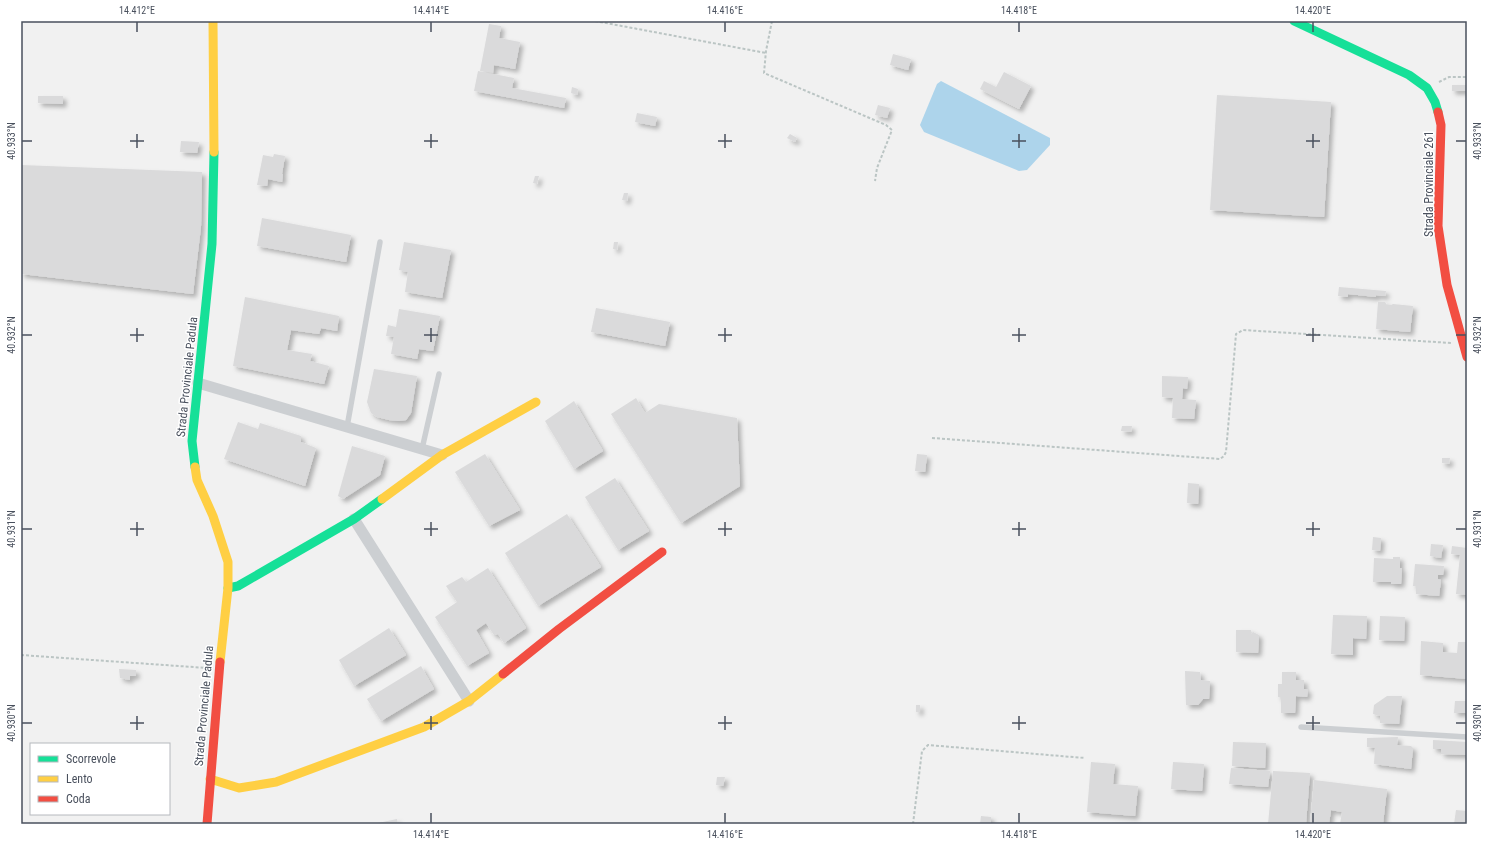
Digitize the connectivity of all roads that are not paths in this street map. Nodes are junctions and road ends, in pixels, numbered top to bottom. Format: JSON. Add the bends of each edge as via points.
{"nodes":[{"id":1,"x":213,"y":21,"type":"edge"},
{"id":2,"x":1294,"y":21,"type":"edge"},
{"id":3,"x":380,"y":242,"type":"dead end"},
{"id":4,"x":1467,"y":357,"type":"edge"},
{"id":5,"x":439,"y":374,"type":"dead end"},
{"id":6,"x":198,"y":383,"type":"junction"},
{"id":7,"x":536,"y":402,"type":"dead end"},
{"id":8,"x":347,"y":427,"type":"junction"},
{"id":9,"x":422,"y":449,"type":"junction"},
{"id":10,"x":442,"y":455,"type":"junction"},
{"id":11,"x":354,"y":519,"type":"junction"},
{"id":12,"x":662,"y":552,"type":"dead end"},
{"id":13,"x":228,"y":588,"type":"junction"},
{"id":14,"x":469,"y":701,"type":"junction"},
{"id":15,"x":1301,"y":727,"type":"dead end"},
{"id":16,"x":1467,"y":737,"type":"edge"},
{"id":17,"x":210,"y":779,"type":"junction"},
{"id":18,"x":207,"y":824,"type":"edge"}],
"edges":[{"from":1,"to":6,"type":"street","name":"Strada Provinciale Padula","via":[[212,244]]},
{"from":2,"to":4,"type":"street","name":"Strada Provinciale 261","via":[[1409,75],[1428,88],[1441,125],[1438,226],[1447,285]]},
{"from":3,"to":8,"type":"lane"},
{"from":5,"to":9,"type":"lane"},
{"from":6,"to":8,"type":"street"},
{"from":6,"to":13,"type":"street","name":"Strada Provinciale Padula","via":[[192,441],[197,480],[213,516],[228,562]]},
{"from":7,"to":10,"type":"street"},
{"from":8,"to":9,"type":"street"},
{"from":9,"to":10,"type":"street"},
{"from":10,"to":11,"type":"street"},
{"from":11,"to":13,"type":"street","via":[[238,586]]},
{"from":11,"to":14,"type":"street"},
{"from":12,"to":14,"type":"street"},
{"from":13,"to":17,"type":"street","name":"Strada Provinciale Padula"},
{"from":14,"to":17,"type":"street","via":[[424,727],[276,782],[239,788]]},
{"from":15,"to":16,"type":"lane"},
{"from":17,"to":18,"type":"street","name":"Strada Provinciale Padula"}]}
